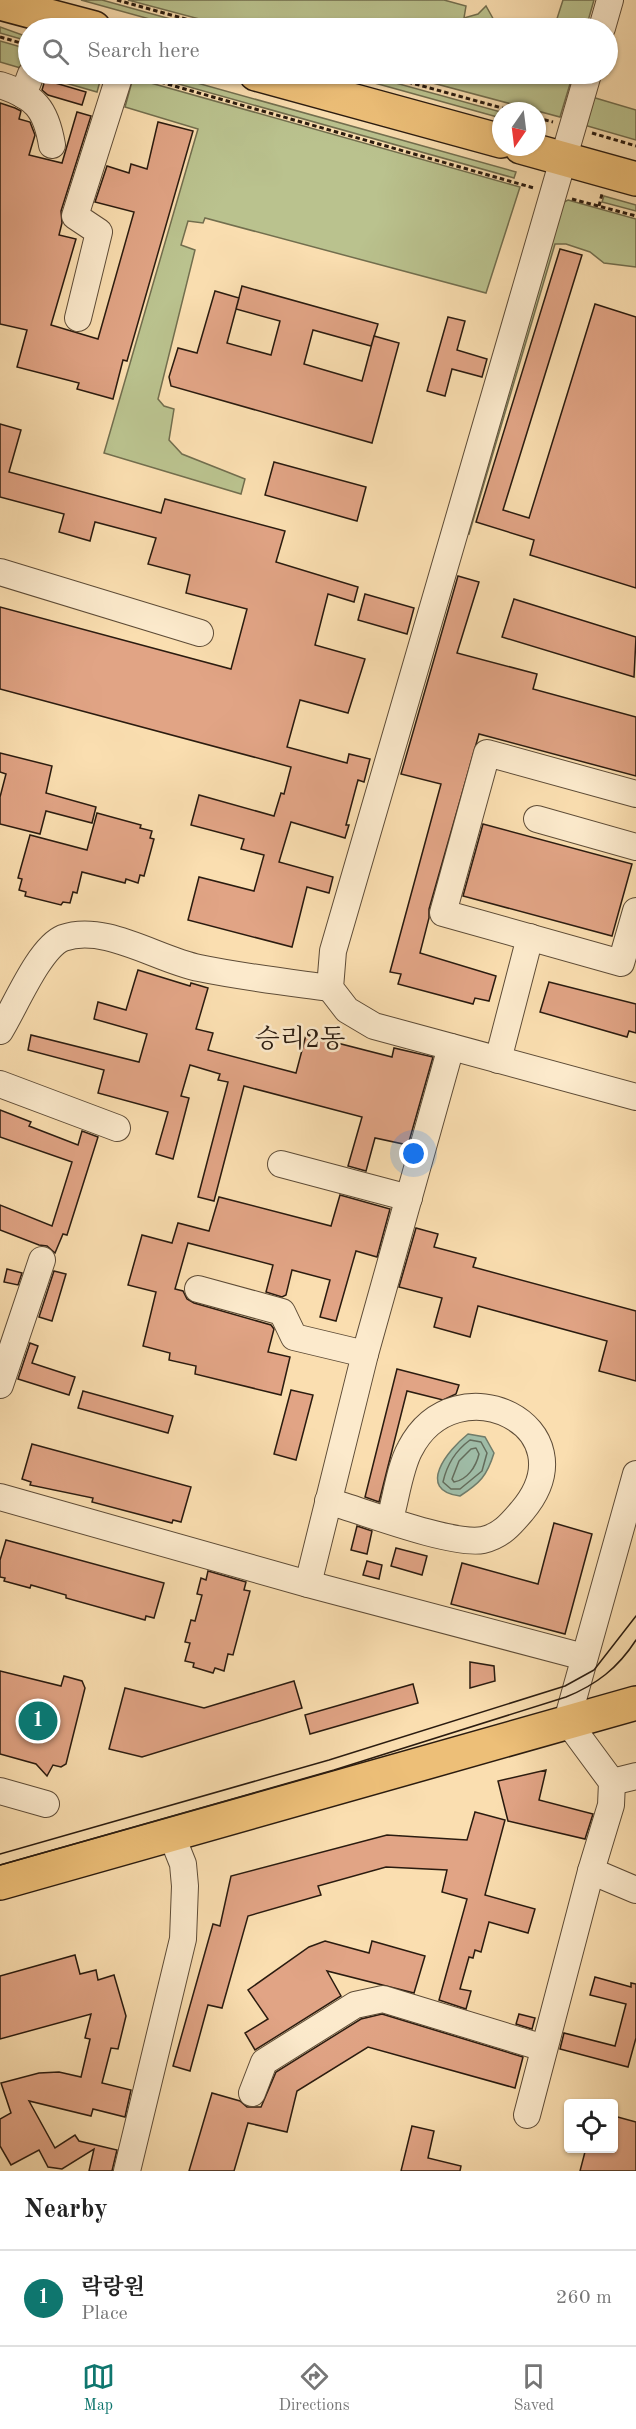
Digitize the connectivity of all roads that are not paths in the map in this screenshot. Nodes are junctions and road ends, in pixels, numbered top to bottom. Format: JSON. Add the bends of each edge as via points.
{"nodes":[{"id":1,"x":610,"y":0,"type":"edge"},
{"id":2,"x":0,"y":3,"type":"edge"},
{"id":3,"x":36,"y":18,"type":"edge"},
{"id":4,"x":605,"y":18,"type":"edge"},
{"id":5,"x":27,"y":84,"type":"edge"},
{"id":6,"x":117,"y":84,"type":"edge"},
{"id":7,"x":293,"y":84,"type":"edge"},
{"id":8,"x":585,"y":84,"type":"edge"},
{"id":9,"x":0,"y":85,"type":"edge"},
{"id":10,"x":492,"y":139,"type":"edge"},
{"id":11,"x":52,"y":145,"type":"dead end"},
{"id":12,"x":546,"y":154,"type":"edge"},
{"id":13,"x":561,"y":158,"type":"junction"},
{"id":14,"x":636,"y":179,"type":"edge"},
{"id":15,"x":78,"y":318,"type":"dead end"},
{"id":16,"x":0,"y":572,"type":"edge"},
{"id":17,"x":200,"y":633,"type":"dead end"},
{"id":18,"x":636,"y":794,"type":"edge"},
{"id":19,"x":537,"y":819,"type":"dead end"},
{"id":20,"x":636,"y":847,"type":"edge"},
{"id":21,"x":636,"y":911,"type":"edge"},
{"id":22,"x":530,"y":937,"type":"junction"},
{"id":23,"x":330,"y":988,"type":"junction"},
{"id":24,"x":0,"y":1031,"type":"edge"},
{"id":25,"x":451,"y":1047,"type":"junction"},
{"id":26,"x":498,"y":1060,"type":"junction"},
{"id":27,"x":0,"y":1084,"type":"edge"},
{"id":28,"x":636,"y":1097,"type":"edge"},
{"id":29,"x":117,"y":1128,"type":"dead end"},
{"id":30,"x":281,"y":1164,"type":"dead end"},
{"id":31,"x":409,"y":1198,"type":"junction"},
{"id":32,"x":42,"y":1260,"type":"dead end"},
{"id":33,"x":198,"y":1289,"type":"dead end"},
{"id":34,"x":365,"y":1354,"type":"junction"},
{"id":35,"x":0,"y":1385,"type":"edge"},
{"id":36,"x":636,"y":1474,"type":"edge"},
{"id":37,"x":0,"y":1497,"type":"edge"},
{"id":38,"x":328,"y":1501,"type":"junction"},
{"id":39,"x":390,"y":1519,"type":"junction"},
{"id":40,"x":308,"y":1584,"type":"junction"},
{"id":41,"x":584,"y":1657,"type":"junction"},
{"id":42,"x":636,"y":1703,"type":"edge"},
{"id":43,"x":567,"y":1721,"type":"junction"},
{"id":44,"x":624,"y":1779,"type":"edge"},
{"id":45,"x":0,"y":1791,"type":"edge"},
{"id":46,"x":46,"y":1804,"type":"dead end"},
{"id":47,"x":171,"y":1834,"type":"junction"},
{"id":48,"x":591,"y":1871,"type":"junction"},
{"id":49,"x":0,"y":1883,"type":"edge"},
{"id":50,"x":636,"y":1890,"type":"edge"},
{"id":51,"x":544,"y":2049,"type":"junction"},
{"id":52,"x":252,"y":2094,"type":"dead end"},
{"id":53,"x":527,"y":2115,"type":"dead end"},
{"id":54,"x":127,"y":2171,"type":"edge"}],
"edges":[{"from":1,"to":4,"type":"street"},
{"from":2,"to":3,"type":"main road"},
{"from":5,"to":9,"type":"street"},
{"from":5,"to":11,"type":"street","via":[[48,122]]},
{"from":6,"to":15,"type":"street","via":[[75,216],[99,232]]},
{"from":7,"to":10,"type":"main road"},
{"from":8,"to":13,"type":"street"},
{"from":12,"to":13,"type":"main road"},
{"from":13,"to":14,"type":"main road"},
{"from":13,"to":23,"type":"street","via":[[333,951]]},
{"from":16,"to":17,"type":"street"},
{"from":18,"to":22,"type":"street","via":[[487,753],[443,913]]},
{"from":19,"to":20,"type":"street"},
{"from":21,"to":22,"type":"street","via":[[621,963]]},
{"from":22,"to":26,"type":"street"},
{"from":23,"to":24,"type":"street","via":[[197,968],[102,935],[63,939],[40,956]]},
{"from":23,"to":25,"type":"street","via":[[347,1010],[374,1026]]},
{"from":25,"to":26,"type":"street"},
{"from":25,"to":31,"type":"street"},
{"from":26,"to":28,"type":"street"},
{"from":27,"to":29,"type":"street"},
{"from":30,"to":31,"type":"street"},
{"from":31,"to":34,"type":"street"},
{"from":32,"to":35,"type":"street"},
{"from":33,"to":34,"type":"street","via":[[282,1312],[294,1337]]},
{"from":34,"to":38,"type":"street"},
{"from":36,"to":41,"type":"street"},
{"from":37,"to":40,"type":"street"},
{"from":38,"to":39,"type":"street"},
{"from":38,"to":40,"type":"street"},
{"from":39,"to":39,"type":"street","via":[[453,1539],[482,1540],[506,1530],[533,1498],[542,1448],[520,1419],[496,1410],[469,1405],[447,1413],[432,1422],[410,1449]]},
{"from":40,"to":41,"type":"street"},
{"from":41,"to":43,"type":"street"},
{"from":42,"to":43,"type":"main road"},
{"from":43,"to":44,"type":"street"},
{"from":43,"to":47,"type":"main road"},
{"from":44,"to":48,"type":"street","via":[[611,1804]]},
{"from":45,"to":46,"type":"street"},
{"from":47,"to":49,"type":"main road"},
{"from":47,"to":54,"type":"street","via":[[183,1864],[186,1886],[183,1939]]},
{"from":48,"to":50,"type":"street"},
{"from":48,"to":51,"type":"street"},
{"from":51,"to":52,"type":"street","via":[[383,1999],[355,2005],[264,2062]]},
{"from":51,"to":53,"type":"street"}]}
